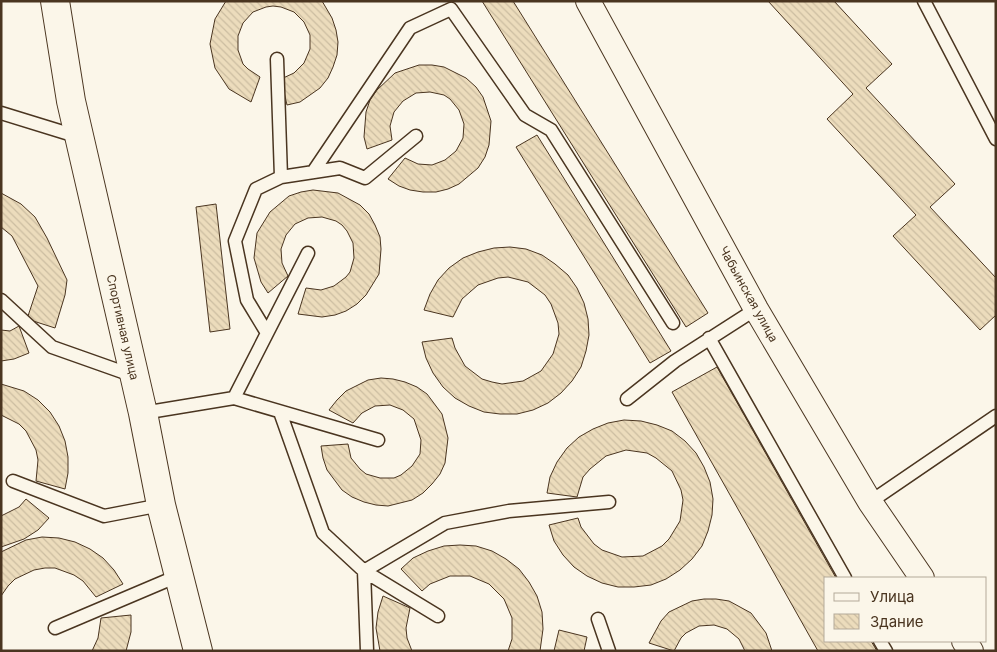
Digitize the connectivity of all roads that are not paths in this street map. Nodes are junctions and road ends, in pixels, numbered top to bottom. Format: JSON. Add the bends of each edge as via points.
{"nodes":[{"id":1,"x":55,"y":1,"type":"edge"},
{"id":2,"x":588,"y":1,"type":"edge"},
{"id":3,"x":924,"y":1,"type":"edge"},
{"id":4,"x":277,"y":59,"type":"dead end"},
{"id":5,"x":1,"y":113,"type":"edge"},
{"id":6,"x":416,"y":136,"type":"dead end"},
{"id":7,"x":79,"y":137,"type":"junction"},
{"id":8,"x":996,"y":139,"type":"edge"},
{"id":9,"x":313,"y":172,"type":"junction"},
{"id":10,"x":281,"y":177,"type":"junction"},
{"id":11,"x":308,"y":254,"type":"dead end"},
{"id":12,"x":1,"y":300,"type":"edge"},
{"id":13,"x":756,"y":309,"type":"junction"},
{"id":14,"x":673,"y":323,"type":"dead end"},
{"id":15,"x":267,"y":333,"type":"junction"},
{"id":16,"x":709,"y":338,"type":"junction"},
{"id":17,"x":134,"y":376,"type":"junction"},
{"id":18,"x":234,"y":398,"type":"junction"},
{"id":19,"x":627,"y":398,"type":"dead end"},
{"id":20,"x":280,"y":412,"type":"junction"},
{"id":21,"x":143,"y":413,"type":"junction"},
{"id":22,"x":996,"y":416,"type":"edge"},
{"id":23,"x":378,"y":440,"type":"dead end"},
{"id":24,"x":13,"y":481,"type":"dead end"},
{"id":25,"x":609,"y":502,"type":"dead end"},
{"id":26,"x":870,"y":502,"type":"junction"},
{"id":27,"x":162,"y":504,"type":"junction"},
{"id":28,"x":364,"y":570,"type":"junction"},
{"id":29,"x":180,"y":575,"type":"junction"},
{"id":30,"x":844,"y":577,"type":"edge"},
{"id":31,"x":921,"y":577,"type":"edge"},
{"id":32,"x":438,"y":616,"type":"dead end"},
{"id":33,"x":598,"y":619,"type":"dead end"},
{"id":34,"x":55,"y":628,"type":"dead end"},
{"id":35,"x":198,"y":651,"type":"edge"},
{"id":36,"x":367,"y":651,"type":"edge"},
{"id":37,"x":608,"y":651,"type":"edge"}],
"edges":[{"from":1,"to":7,"type":"street","name":"Спортивная улица"},
{"from":2,"to":13,"type":"street","name":"Чабьинская улица"},
{"from":3,"to":8,"type":"lane"},
{"from":4,"to":10,"type":"lane"},
{"from":5,"to":7,"type":"lane"},
{"from":6,"to":9,"type":"lane","via":[[365,178],[340,168]]},
{"from":7,"to":17,"type":"street","name":"Спортивная улица"},
{"from":9,"to":10,"type":"lane"},
{"from":9,"to":14,"type":"lane","via":[[410,28],[451,9],[524,115],[551,130]]},
{"from":10,"to":15,"type":"lane","via":[[256,190],[235,241],[247,300]]},
{"from":11,"to":15,"type":"lane"},
{"from":12,"to":17,"type":"lane","via":[[52,347]]},
{"from":13,"to":16,"type":"lane"},
{"from":13,"to":26,"type":"street","name":"Чабьинская улица"},
{"from":15,"to":18,"type":"lane"},
{"from":16,"to":19,"type":"lane"},
{"from":16,"to":30,"type":"lane"},
{"from":17,"to":21,"type":"street","name":"Спортивная улица"},
{"from":18,"to":20,"type":"lane"},
{"from":18,"to":21,"type":"lane"},
{"from":20,"to":23,"type":"lane"},
{"from":20,"to":28,"type":"lane","via":[[323,533]]},
{"from":21,"to":27,"type":"street","name":"Спортивная улица"},
{"from":22,"to":26,"type":"lane"},
{"from":24,"to":27,"type":"lane","via":[[104,516]]},
{"from":25,"to":28,"type":"lane","via":[[509,511],[445,523]]},
{"from":26,"to":31,"type":"street","name":"Чабьинская улица"},
{"from":27,"to":29,"type":"street","name":"Спортивная улица"},
{"from":28,"to":32,"type":"lane"},
{"from":28,"to":36,"type":"lane"},
{"from":29,"to":34,"type":"lane"},
{"from":29,"to":35,"type":"street","name":"Спортивная улица"},
{"from":33,"to":37,"type":"lane"}]}
